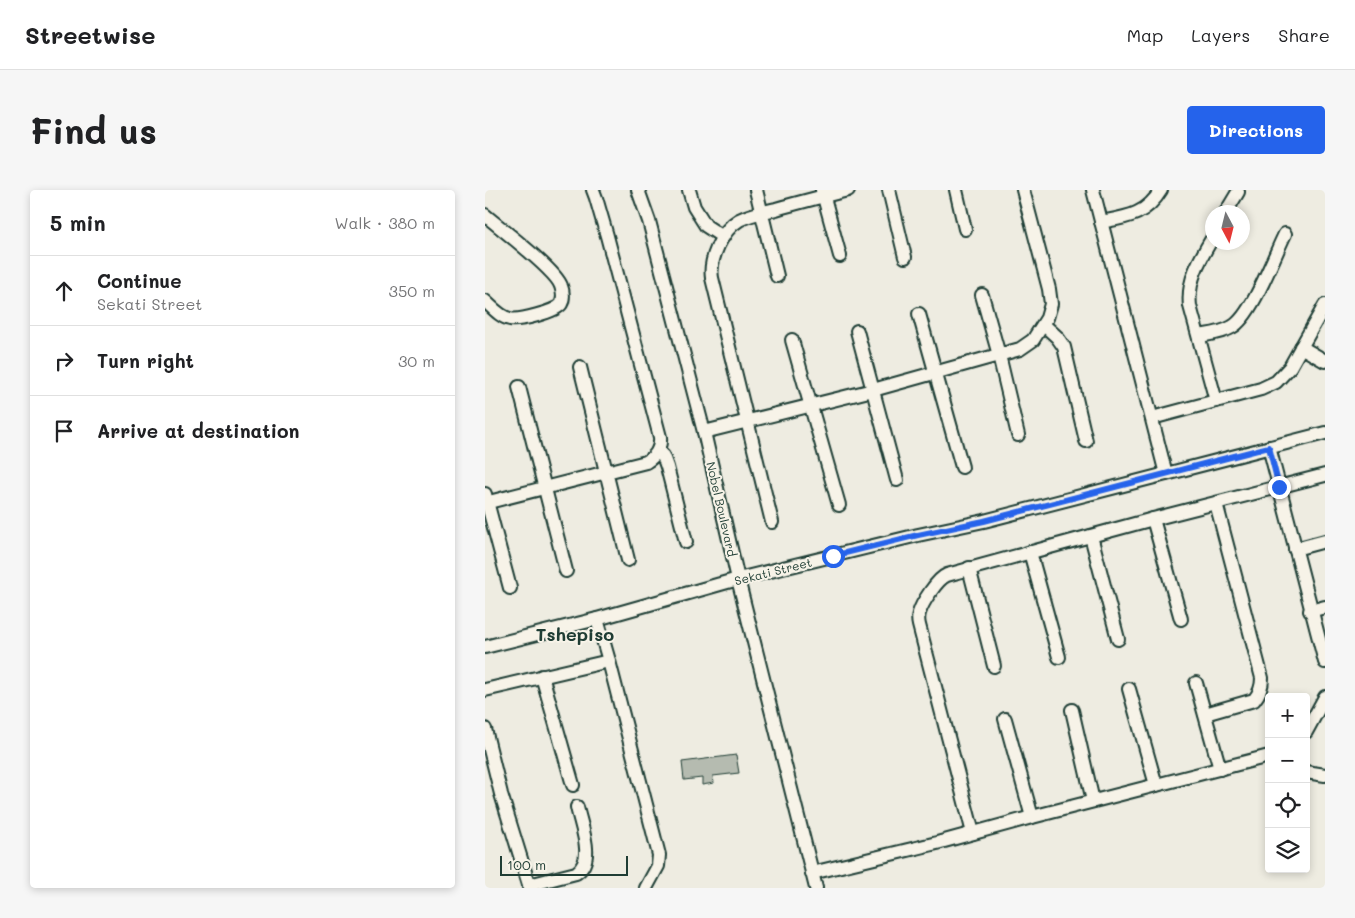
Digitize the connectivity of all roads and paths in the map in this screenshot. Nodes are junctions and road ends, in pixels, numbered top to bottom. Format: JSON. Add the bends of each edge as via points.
{"nodes":[{"id":1,"x":593,"y":190,"type":"edge"},
{"id":2,"x":638,"y":190,"type":"edge"},
{"id":3,"x":689,"y":190,"type":"edge"},
{"id":4,"x":756,"y":190,"type":"edge"},
{"id":5,"x":848,"y":190,"type":"edge"},
{"id":6,"x":889,"y":190,"type":"edge"},
{"id":7,"x":956,"y":190,"type":"edge"},
{"id":8,"x":1023,"y":190,"type":"edge"},
{"id":9,"x":1093,"y":190,"type":"edge"},
{"id":10,"x":1161,"y":190,"type":"edge"},
{"id":11,"x":1238,"y":192,"type":"dead end"},
{"id":12,"x":823,"y":193,"type":"edge"},
{"id":13,"x":1230,"y":205,"type":"edge"},
{"id":14,"x":760,"y":213,"type":"junction"},
{"id":15,"x":485,"y":215,"type":"edge"},
{"id":16,"x":1101,"y":222,"type":"junction"},
{"id":17,"x":965,"y":230,"type":"dead end"},
{"id":18,"x":1285,"y":234,"type":"dead end"},
{"id":19,"x":723,"y":237,"type":"junction"},
{"id":20,"x":1206,"y":250,"type":"edge"},
{"id":21,"x":839,"y":256,"type":"dead end"},
{"id":22,"x":905,"y":256,"type":"dead end"},
{"id":23,"x":777,"y":276,"type":"dead end"},
{"id":24,"x":982,"y":295,"type":"dead end"},
{"id":25,"x":485,"y":301,"type":"edge"},
{"id":26,"x":1325,"y":305,"type":"edge"},
{"id":27,"x":919,"y":314,"type":"dead end"},
{"id":28,"x":1044,"y":325,"type":"junction"},
{"id":29,"x":857,"y":331,"type":"dead end"},
{"id":30,"x":1199,"y":336,"type":"junction"},
{"id":31,"x":792,"y":340,"type":"dead end"},
{"id":32,"x":1301,"y":347,"type":"junction"},
{"id":33,"x":999,"y":355,"type":"junction"},
{"id":34,"x":1325,"y":361,"type":"edge"},
{"id":35,"x":581,"y":367,"type":"dead end"},
{"id":36,"x":934,"y":372,"type":"junction"},
{"id":37,"x":519,"y":387,"type":"dead end"},
{"id":38,"x":873,"y":390,"type":"junction"},
{"id":39,"x":1216,"y":400,"type":"junction"},
{"id":40,"x":810,"y":406,"type":"junction"},
{"id":41,"x":1152,"y":418,"type":"junction"},
{"id":42,"x":748,"y":421,"type":"junction"},
{"id":43,"x":704,"y":432,"type":"junction"},
{"id":44,"x":1325,"y":433,"type":"edge"},
{"id":45,"x":1018,"y":435,"type":"dead end"},
{"id":46,"x":1086,"y":442,"type":"dead end"},
{"id":47,"x":1269,"y":447,"type":"junction"},
{"id":48,"x":658,"y":451,"type":"junction"},
{"id":49,"x":961,"y":467,"type":"dead end"},
{"id":50,"x":605,"y":472,"type":"junction"},
{"id":51,"x":1166,"y":474,"type":"junction"},
{"id":52,"x":1325,"y":476,"type":"edge"},
{"id":53,"x":897,"y":480,"type":"dead end"},
{"id":54,"x":545,"y":487,"type":"junction"},
{"id":55,"x":1279,"y":487,"type":"junction"},
{"id":56,"x":486,"y":500,"type":"edge"},
{"id":57,"x":1216,"y":504,"type":"junction"},
{"id":58,"x":839,"y":505,"type":"dead end"},
{"id":59,"x":1153,"y":519,"type":"junction"},
{"id":60,"x":772,"y":522,"type":"dead end"},
{"id":61,"x":1091,"y":536,"type":"junction"},
{"id":62,"x":1325,"y":541,"type":"edge"},
{"id":63,"x":686,"y":542,"type":"dead end"},
{"id":64,"x":1295,"y":549,"type":"junction"},
{"id":65,"x":1030,"y":552,"type":"junction"},
{"id":66,"x":627,"y":560,"type":"dead end"},
{"id":67,"x":969,"y":568,"type":"junction"},
{"id":68,"x":566,"y":571,"type":"dead end"},
{"id":69,"x":738,"y":579,"type":"junction"},
{"id":70,"x":510,"y":588,"type":"dead end"},
{"id":71,"x":1325,"y":607,"type":"edge"},
{"id":72,"x":1310,"y":611,"type":"junction"},
{"id":73,"x":597,"y":619,"type":"junction"},
{"id":74,"x":1181,"y":619,"type":"dead end"},
{"id":75,"x":1118,"y":639,"type":"dead end"},
{"id":76,"x":485,"y":647,"type":"edge"},
{"id":77,"x":1059,"y":657,"type":"dead end"},
{"id":78,"x":609,"y":661,"type":"junction"},
{"id":79,"x":1325,"y":662,"type":"edge"},
{"id":80,"x":994,"y":666,"type":"dead end"},
{"id":81,"x":542,"y":676,"type":"junction"},
{"id":82,"x":1196,"y":683,"type":"dead end"},
{"id":83,"x":1129,"y":689,"type":"dead end"},
{"id":84,"x":485,"y":690,"type":"edge"},
{"id":85,"x":1325,"y":697,"type":"edge"},
{"id":86,"x":1072,"y":710,"type":"dead end"},
{"id":87,"x":1205,"y":714,"type":"junction"},
{"id":88,"x":1005,"y":719,"type":"dead end"},
{"id":89,"x":1310,"y":725,"type":"edge"},
{"id":90,"x":485,"y":729,"type":"edge"},
{"id":91,"x":1265,"y":758,"type":"edge"},
{"id":92,"x":1220,"y":768,"type":"junction"},
{"id":93,"x":1310,"y":773,"type":"edge"},
{"id":94,"x":1325,"y":775,"type":"edge"},
{"id":95,"x":573,"y":785,"type":"dead end"},
{"id":96,"x":1155,"y":785,"type":"junction"},
{"id":97,"x":1093,"y":801,"type":"junction"},
{"id":98,"x":577,"y":807,"type":"dead end"},
{"id":99,"x":1032,"y":817,"type":"junction"},
{"id":100,"x":973,"y":833,"type":"junction"},
{"id":101,"x":812,"y":873,"type":"junction"},
{"id":102,"x":529,"y":887,"type":"edge"},
{"id":103,"x":646,"y":888,"type":"edge"},
{"id":104,"x":816,"y":888,"type":"edge"}],
"edges":[{"from":1,"to":48,"type":"street","via":[[660,436]]},
{"from":2,"to":43,"type":"street","name":"Nobel Boulevard"},
{"from":3,"to":19,"type":"street","via":[[694,207],[706,226]]},
{"from":4,"to":14,"type":"street"},
{"from":5,"to":12,"type":"street"},
{"from":6,"to":22,"type":"street"},
{"from":7,"to":17,"type":"street"},
{"from":8,"to":28,"type":"street","via":[[1051,296]]},
{"from":9,"to":16,"type":"street"},
{"from":10,"to":16,"type":"street","via":[[1141,212]]},
{"from":11,"to":13,"type":"street"},
{"from":12,"to":14,"type":"street"},
{"from":12,"to":21,"type":"street"},
{"from":14,"to":19,"type":"street","via":[[738,221]]},
{"from":14,"to":23,"type":"street"},
{"from":15,"to":25,"type":"street","via":[[552,272],[561,286],[563,298],[557,308],[514,320],[503,316]]},
{"from":16,"to":41,"type":"street"},
{"from":18,"to":30,"type":"street","via":[[1242,319],[1225,331]]},
{"from":19,"to":42,"type":"street","via":[[711,272]]},
{"from":20,"to":30,"type":"street","via":[[1198,263],[1189,295]]},
{"from":24,"to":33,"type":"street"},
{"from":26,"to":32,"type":"street"},
{"from":27,"to":36,"type":"street"},
{"from":28,"to":33,"type":"street","via":[[1027,346]]},
{"from":28,"to":46,"type":"street","via":[[1065,347]]},
{"from":29,"to":38,"type":"street"},
{"from":30,"to":39,"type":"street"},
{"from":31,"to":40,"type":"street"},
{"from":32,"to":34,"type":"street"},
{"from":32,"to":39,"type":"street","via":[[1290,367],[1276,382]]},
{"from":33,"to":36,"type":"street"},
{"from":33,"to":45,"type":"street"},
{"from":35,"to":50,"type":"street"},
{"from":36,"to":38,"type":"street"},
{"from":36,"to":49,"type":"street"},
{"from":37,"to":54,"type":"street"},
{"from":38,"to":40,"type":"street"},
{"from":38,"to":53,"type":"street"},
{"from":39,"to":41,"type":"street"},
{"from":40,"to":42,"type":"street"},
{"from":40,"to":58,"type":"street"},
{"from":41,"to":51,"type":"street"},
{"from":42,"to":43,"type":"street"},
{"from":42,"to":60,"type":"street"},
{"from":43,"to":69,"type":"street","name":"Nobel Boulevard"},
{"from":44,"to":47,"type":"street","name":"Sekati Street"},
{"from":47,"to":51,"type":"street","name":"Sekati Street"},
{"from":47,"to":55,"type":"street"},
{"from":48,"to":50,"type":"street","via":[[646,462]]},
{"from":48,"to":63,"type":"street","via":[[667,467]]},
{"from":50,"to":54,"type":"street"},
{"from":50,"to":66,"type":"street"},
{"from":51,"to":69,"type":"street","name":"Sekati Street"},
{"from":52,"to":55,"type":"street"},
{"from":54,"to":56,"type":"street"},
{"from":54,"to":68,"type":"street"},
{"from":55,"to":57,"type":"street"},
{"from":55,"to":64,"type":"street"},
{"from":56,"to":70,"type":"street"},
{"from":57,"to":59,"type":"street"},
{"from":57,"to":87,"type":"street","via":[[1262,685],[1254,700]]},
{"from":59,"to":61,"type":"street"},
{"from":59,"to":74,"type":"street"},
{"from":61,"to":65,"type":"street"},
{"from":61,"to":75,"type":"street"},
{"from":62,"to":64,"type":"street"},
{"from":64,"to":72,"type":"street"},
{"from":65,"to":67,"type":"street"},
{"from":65,"to":77,"type":"street"},
{"from":67,"to":80,"type":"street"},
{"from":67,"to":100,"type":"street","via":[[940,578],[918,620]]},
{"from":69,"to":73,"type":"street","name":"Sekati Street"},
{"from":69,"to":101,"type":"street","name":"Nobel Boulevard"},
{"from":71,"to":72,"type":"street"},
{"from":72,"to":79,"type":"street"},
{"from":73,"to":76,"type":"street","name":"Sekati Street"},
{"from":73,"to":78,"type":"street"},
{"from":78,"to":81,"type":"street"},
{"from":78,"to":103,"type":"street","via":[[659,855],[658,866]]},
{"from":81,"to":84,"type":"street"},
{"from":81,"to":95,"type":"street"},
{"from":82,"to":87,"type":"street"},
{"from":83,"to":96,"type":"street"},
{"from":85,"to":89,"type":"street"},
{"from":86,"to":97,"type":"street"},
{"from":87,"to":92,"type":"street"},
{"from":88,"to":99,"type":"street"},
{"from":90,"to":102,"type":"street"},
{"from":91,"to":92,"type":"street"},
{"from":92,"to":96,"type":"street"},
{"from":93,"to":94,"type":"street"},
{"from":96,"to":97,"type":"street"},
{"from":97,"to":99,"type":"street"},
{"from":98,"to":102,"type":"street","via":[[585,844],[585,864],[576,873]]},
{"from":99,"to":100,"type":"street"},
{"from":100,"to":101,"type":"street"},
{"from":101,"to":104,"type":"street","name":"Nobel Boulevard"}]}
